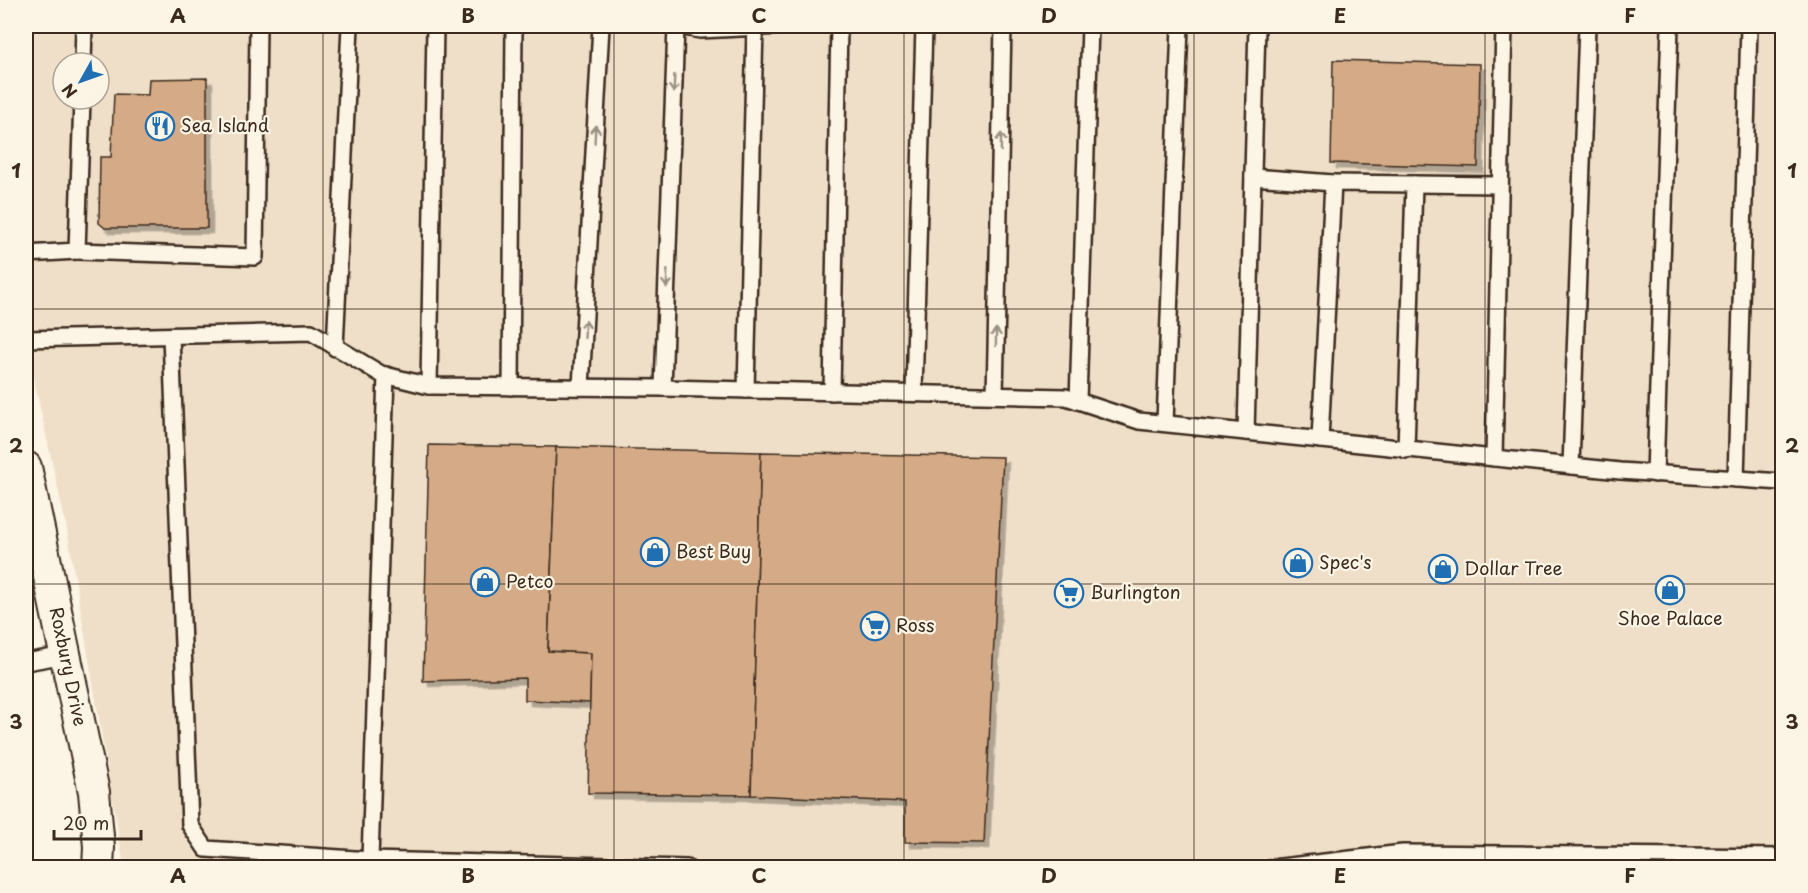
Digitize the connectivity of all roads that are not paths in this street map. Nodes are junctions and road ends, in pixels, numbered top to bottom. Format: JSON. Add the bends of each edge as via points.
{"nodes":[{"id":1,"x":84,"y":26,"type":"edge"},
{"id":2,"x":258,"y":26,"type":"edge"},
{"id":3,"x":350,"y":26,"type":"edge"},
{"id":4,"x":435,"y":26,"type":"edge"},
{"id":5,"x":514,"y":26,"type":"edge"},
{"id":6,"x":601,"y":26,"type":"edge"},
{"id":7,"x":677,"y":26,"type":"edge"},
{"id":8,"x":783,"y":26,"type":"edge"},
{"id":9,"x":839,"y":26,"type":"edge"},
{"id":10,"x":924,"y":26,"type":"edge"},
{"id":11,"x":1004,"y":26,"type":"edge"},
{"id":12,"x":1090,"y":26,"type":"edge"},
{"id":13,"x":1180,"y":26,"type":"edge"},
{"id":14,"x":1257,"y":26,"type":"edge"},
{"id":15,"x":1504,"y":26,"type":"edge"},
{"id":16,"x":1587,"y":26,"type":"edge"},
{"id":17,"x":1670,"y":26,"type":"edge"},
{"id":18,"x":1749,"y":26,"type":"edge"},
{"id":19,"x":755,"y":27,"type":"junction"},
{"id":20,"x":83,"y":51,"type":"edge"},
{"id":21,"x":82,"y":111,"type":"edge"},
{"id":22,"x":1253,"y":177,"type":"junction"},
{"id":23,"x":1333,"y":183,"type":"junction"},
{"id":24,"x":1414,"y":184,"type":"junction"},
{"id":25,"x":1500,"y":185,"type":"junction"},
{"id":26,"x":77,"y":251,"type":"junction"},
{"id":27,"x":26,"y":254,"type":"edge"},
{"id":28,"x":171,"y":336,"type":"junction"},
{"id":29,"x":26,"y":339,"type":"edge"},
{"id":30,"x":335,"y":348,"type":"junction"},
{"id":31,"x":386,"y":375,"type":"junction"},
{"id":32,"x":429,"y":386,"type":"junction"},
{"id":33,"x":511,"y":387,"type":"junction"},
{"id":34,"x":582,"y":387,"type":"junction"},
{"id":35,"x":663,"y":388,"type":"junction"},
{"id":36,"x":746,"y":390,"type":"junction"},
{"id":37,"x":832,"y":392,"type":"junction"},
{"id":38,"x":914,"y":393,"type":"junction"},
{"id":39,"x":995,"y":395,"type":"junction"},
{"id":40,"x":1078,"y":401,"type":"junction"},
{"id":41,"x":1165,"y":423,"type":"junction"},
{"id":42,"x":1246,"y":432,"type":"junction"},
{"id":43,"x":1320,"y":440,"type":"junction"},
{"id":44,"x":1406,"y":450,"type":"junction"},
{"id":45,"x":1494,"y":458,"type":"junction"},
{"id":46,"x":1571,"y":466,"type":"junction"},
{"id":47,"x":26,"y":467,"type":"edge"},
{"id":48,"x":1655,"y":474,"type":"junction"},
{"id":49,"x":1736,"y":479,"type":"junction"},
{"id":50,"x":1782,"y":482,"type":"edge"},
{"id":51,"x":65,"y":655,"type":"junction"},
{"id":52,"x":26,"y":662,"type":"edge"},
{"id":53,"x":1782,"y":857,"type":"edge"},
{"id":54,"x":370,"y":860,"type":"junction"},
{"id":55,"x":98,"y":867,"type":"edge"},
{"id":56,"x":687,"y":867,"type":"edge"},
{"id":57,"x":1272,"y":867,"type":"edge"}],
"edges":[{"from":1,"to":20,"type":"lane"},
{"from":2,"to":26,"type":"lane","via":[[255,257]]},
{"from":3,"to":30,"type":"lane"},
{"from":4,"to":32,"type":"lane"},
{"from":5,"to":33,"type":"lane"},
{"from":34,"to":6,"type":"lane","one_way":true},
{"from":7,"to":19,"type":"lane","via":[[700,30]]},
{"from":7,"to":35,"type":"lane","one_way":true},
{"from":8,"to":19,"type":"lane"},
{"from":9,"to":37,"type":"lane"},
{"from":10,"to":38,"type":"lane"},
{"from":39,"to":11,"type":"lane","one_way":true},
{"from":12,"to":40,"type":"lane"},
{"from":13,"to":41,"type":"lane"},
{"from":14,"to":22,"type":"lane"},
{"from":15,"to":25,"type":"lane"},
{"from":16,"to":46,"type":"lane"},
{"from":17,"to":48,"type":"lane"},
{"from":18,"to":49,"type":"lane"},
{"from":19,"to":36,"type":"lane"},
{"from":21,"to":26,"type":"lane"},
{"from":22,"to":23,"type":"lane"},
{"from":22,"to":42,"type":"lane"},
{"from":23,"to":24,"type":"lane"},
{"from":23,"to":43,"type":"lane"},
{"from":24,"to":25,"type":"lane"},
{"from":24,"to":44,"type":"lane"},
{"from":25,"to":45,"type":"lane"},
{"from":26,"to":27,"type":"lane"},
{"from":28,"to":29,"type":"lane"},
{"from":28,"to":30,"type":"lane","via":[[311,332]]},
{"from":28,"to":54,"type":"lane","via":[[190,825],[206,849]]},
{"from":30,"to":31,"type":"lane"},
{"from":31,"to":32,"type":"lane"},
{"from":31,"to":54,"type":"lane"},
{"from":32,"to":33,"type":"lane"},
{"from":33,"to":34,"type":"lane"},
{"from":34,"to":35,"type":"lane"},
{"from":35,"to":36,"type":"lane"},
{"from":36,"to":37,"type":"lane"},
{"from":37,"to":38,"type":"lane"},
{"from":38,"to":39,"type":"lane"},
{"from":39,"to":40,"type":"lane","via":[[1066,397]]},
{"from":40,"to":41,"type":"lane","via":[[1139,421]]},
{"from":41,"to":42,"type":"lane"},
{"from":42,"to":43,"type":"lane"},
{"from":43,"to":44,"type":"lane"},
{"from":44,"to":45,"type":"lane"},
{"from":45,"to":46,"type":"lane"},
{"from":46,"to":48,"type":"lane"},
{"from":47,"to":51,"type":"street","name":"Roxbury Drive"},
{"from":48,"to":49,"type":"lane"},
{"from":49,"to":50,"type":"lane"},
{"from":51,"to":52,"type":"lane"},
{"from":51,"to":55,"type":"street","name":"Roxbury Drive","via":[[94,792]]},
{"from":53,"to":57,"type":"lane","via":[[1403,853]]},
{"from":54,"to":56,"type":"lane"}]}
